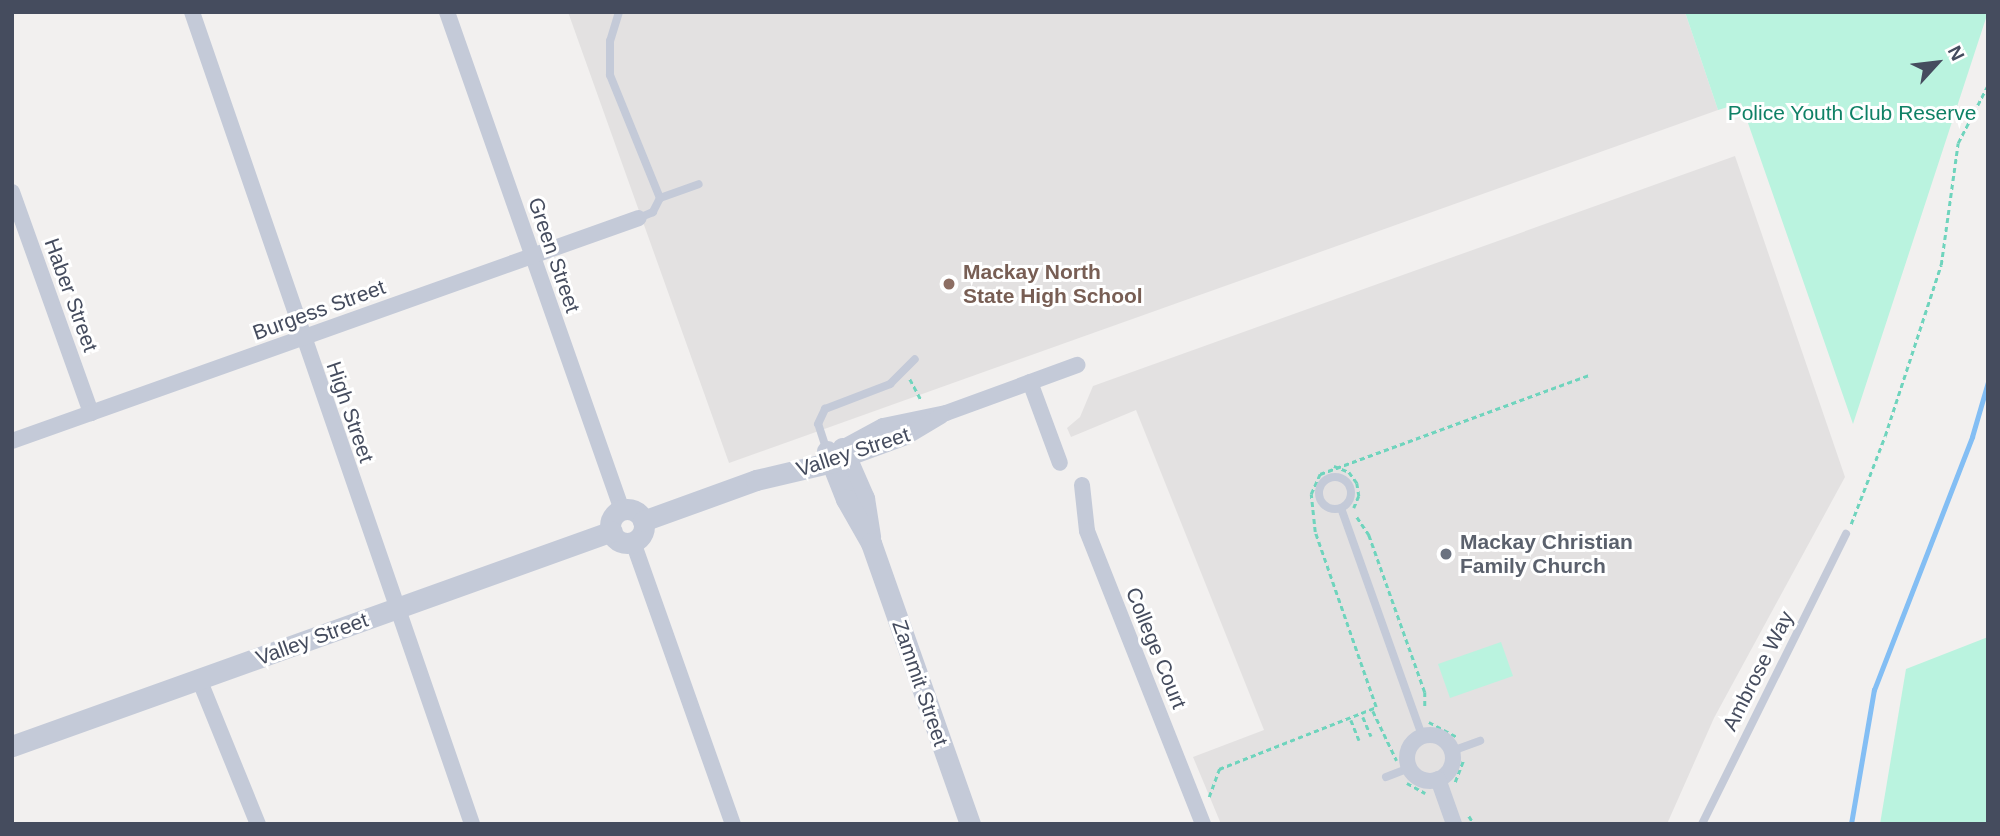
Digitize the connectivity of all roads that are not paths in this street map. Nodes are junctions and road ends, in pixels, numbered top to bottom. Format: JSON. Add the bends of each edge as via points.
{"nodes":[{"id":1,"x":192,"y":12,"type":"edge"},
{"id":2,"x":447,"y":12,"type":"edge"},
{"id":3,"x":619,"y":12,"type":"edge"},
{"id":4,"x":699,"y":184,"type":"dead end"},
{"id":5,"x":12,"y":192,"type":"edge"},
{"id":6,"x":660,"y":198,"type":"junction"},
{"id":7,"x":639,"y":218,"type":"joint"},
{"id":8,"x":532,"y":256,"type":"junction"},
{"id":9,"x":303,"y":338,"type":"junction"},
{"id":10,"x":915,"y":359,"type":"dead end"},
{"id":11,"x":1077,"y":365,"type":"dead end"},
{"id":12,"x":1030,"y":382,"type":"junction"},
{"id":13,"x":91,"y":413,"type":"junction"},
{"id":14,"x":12,"y":441,"type":"edge"},
{"id":15,"x":838,"y":454,"type":"junction"},
{"id":16,"x":1060,"y":463,"type":"dead end"},
{"id":17,"x":1082,"y":485,"type":"dead end"},
{"id":18,"x":1341,"y":508,"type":"junction"},
{"id":19,"x":622,"y":510,"type":"junction"},
{"id":20,"x":643,"y":521,"type":"junction"},
{"id":21,"x":612,"y":531,"type":"junction"},
{"id":22,"x":1846,"y":534,"type":"road end"},
{"id":23,"x":633,"y":542,"type":"junction"},
{"id":24,"x":397,"y":608,"type":"junction"},
{"id":25,"x":199,"y":679,"type":"junction"},
{"id":26,"x":1422,"y":736,"type":"junction"},
{"id":27,"x":1480,"y":741,"type":"dead end"},
{"id":28,"x":12,"y":746,"type":"edge"},
{"id":29,"x":1457,"y":749,"type":"junction"},
{"id":30,"x":1409,"y":768,"type":"junction"},
{"id":31,"x":1386,"y":777,"type":"dead end"},
{"id":32,"x":1438,"y":779,"type":"junction"},
{"id":33,"x":1458,"y":818,"type":"edge"},
{"id":34,"x":258,"y":824,"type":"edge"},
{"id":35,"x":472,"y":824,"type":"edge"},
{"id":36,"x":733,"y":824,"type":"edge"},
{"id":37,"x":970,"y":824,"type":"edge"},
{"id":38,"x":1203,"y":824,"type":"edge"},
{"id":39,"x":1702,"y":824,"type":"edge"}],
"edges":[{"from":1,"to":9,"type":"street","name":"High Street"},
{"from":2,"to":8,"type":"street","name":"Green Street"},
{"from":3,"to":6,"type":"lane","via":[[610,41],[610,75]]},
{"from":4,"to":6,"type":"lane"},
{"from":5,"to":13,"type":"street","name":"Haber Street"},
{"from":6,"to":7,"type":"lane","via":[[653,212]]},
{"from":7,"to":8,"type":"street","name":"Burgess Street"},
{"from":8,"to":9,"type":"street","name":"Burgess Street"},
{"from":8,"to":19,"type":"street","name":"Green Street"},
{"from":9,"to":13,"type":"street","name":"Burgess Street"},
{"from":9,"to":24,"type":"street","name":"High Street"},
{"from":10,"to":15,"type":"lane","via":[[886,386],[825,409],[818,424]]},
{"from":11,"to":12,"type":"street","name":"Valley Street"},
{"from":12,"to":15,"type":"street","name":"Valley Street","via":[[946,413],[906,437]]},
{"from":12,"to":16,"type":"street"},
{"from":13,"to":14,"type":"street","name":"Burgess Street"},
{"from":15,"to":20,"type":"street","name":"Valley Street","via":[[803,455],[756,480]]},
{"from":15,"to":37,"type":"street","name":"Zammit Street","via":[[864,498],[871,543]]},
{"from":17,"to":38,"type":"street","name":"College Court","via":[[1087,531]]},
{"from":18,"to":18,"type":"lane","via":[[1327,507],[1321,500],[1321,486],[1331,477],[1345,480],[1350,488],[1348,502]]},
{"from":18,"to":26,"type":"lane"},
{"from":19,"to":20,"type":"street","via":[[632,510]]},
{"from":19,"to":21,"type":"street","via":[[611,521]]},
{"from":20,"to":23,"type":"street","via":[[641,536]]},
{"from":21,"to":23,"type":"street","via":[[618,540]]},
{"from":21,"to":24,"type":"street","name":"Valley Street"},
{"from":22,"to":39,"type":"lane","name":"Ambrose Way"},
{"from":23,"to":36,"type":"street"},
{"from":24,"to":25,"type":"street","name":"Valley Street"},
{"from":24,"to":35,"type":"street","name":"High Street"},
{"from":25,"to":28,"type":"street","name":"Valley Street"},
{"from":25,"to":34,"type":"street"},
{"from":26,"to":29,"type":"street","via":[[1438,736]]},
{"from":26,"to":30,"type":"street","via":[[1409,747]]},
{"from":27,"to":29,"type":"lane"},
{"from":29,"to":32,"type":"street","via":[[1450,768]]},
{"from":30,"to":31,"type":"lane"},
{"from":30,"to":32,"type":"street","via":[[1422,779]]},
{"from":32,"to":33,"type":"street"}]}
